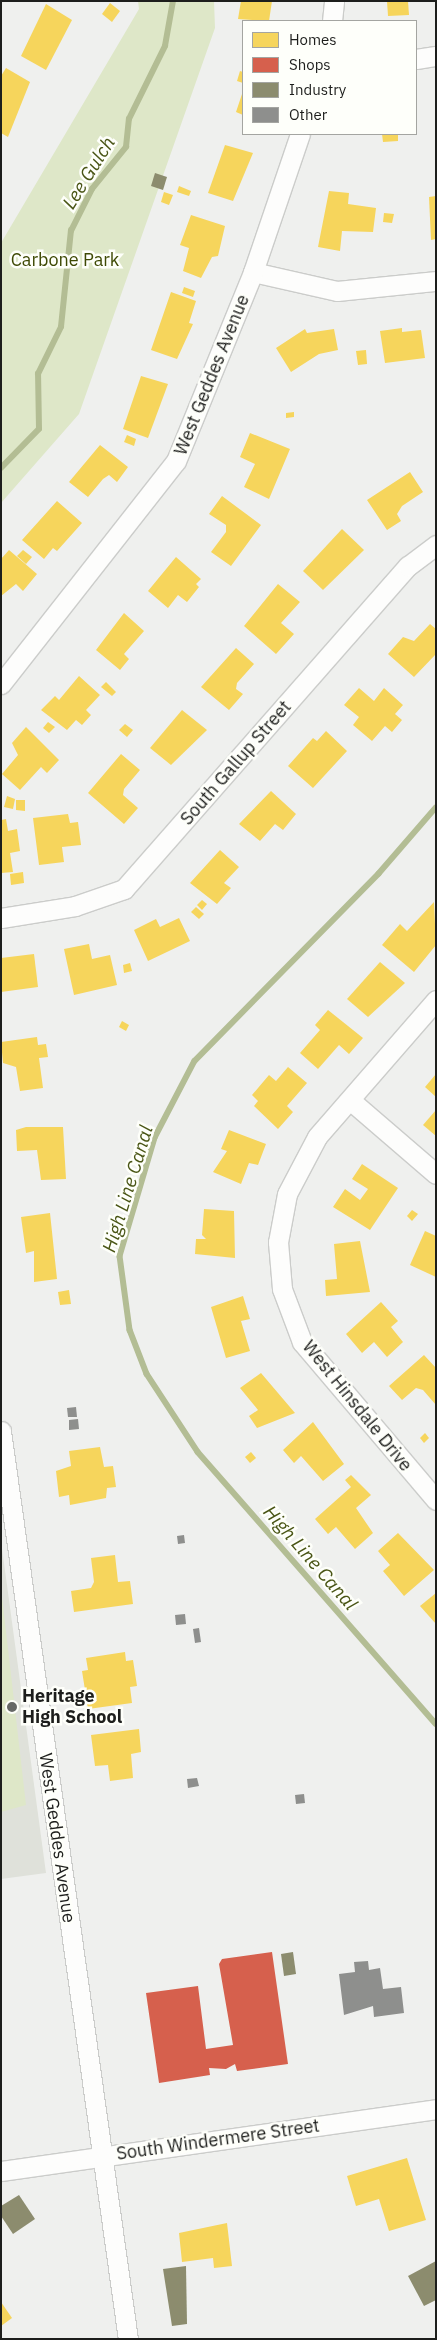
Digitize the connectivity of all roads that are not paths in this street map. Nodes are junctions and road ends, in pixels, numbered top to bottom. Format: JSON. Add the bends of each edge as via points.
{"nodes":[{"id":1,"x":334,"y":1,"type":"edge"},
{"id":2,"x":332,"y":20,"type":"edge"},
{"id":3,"x":436,"y":56,"type":"edge"},
{"id":4,"x":417,"y":59,"type":"edge"},
{"id":5,"x":300,"y":135,"type":"edge"},
{"id":6,"x":253,"y":272,"type":"junction"},
{"id":7,"x":436,"y":281,"type":"edge"},
{"id":8,"x":436,"y":545,"type":"edge"},
{"id":9,"x":1,"y":684,"type":"edge"},
{"id":10,"x":1,"y":918,"type":"edge"},
{"id":11,"x":436,"y":1000,"type":"edge"},
{"id":12,"x":350,"y":1100,"type":"junction"},
{"id":13,"x":436,"y":1174,"type":"edge"},
{"id":14,"x":1,"y":1431,"type":"edge"},
{"id":15,"x":436,"y":1500,"type":"edge"},
{"id":16,"x":436,"y":2109,"type":"edge"},
{"id":17,"x":100,"y":2156,"type":"junction"},
{"id":18,"x":1,"y":2171,"type":"edge"},
{"id":19,"x":128,"y":2339,"type":"edge"}],
"edges":[{"from":1,"to":2,"type":"street"},
{"from":3,"to":4,"type":"street"},
{"from":5,"to":6,"type":"street","name":"West Geddes Avenue"},
{"from":6,"to":7,"type":"street","via":[[337,291]]},
{"from":6,"to":9,"type":"street","name":"West Geddes Avenue","via":[[176,461]]},
{"from":8,"to":10,"type":"street","name":"South Gallup Street","via":[[408,566],[124,889],[75,906]]},
{"from":11,"to":12,"type":"street","name":"West Hinsdale Drive"},
{"from":12,"to":13,"type":"street"},
{"from":12,"to":15,"type":"street","name":"West Hinsdale Drive","via":[[317,1137],[287,1194],[278,1242],[280,1280],[290,1314],[311,1355]]},
{"from":14,"to":17,"type":"street","name":"West Geddes Avenue"},
{"from":16,"to":17,"type":"street","name":"South Windermere Street"},
{"from":17,"to":18,"type":"street","name":"South Windermere Street"},
{"from":17,"to":19,"type":"street","name":"West Geddes Avenue"}]}
